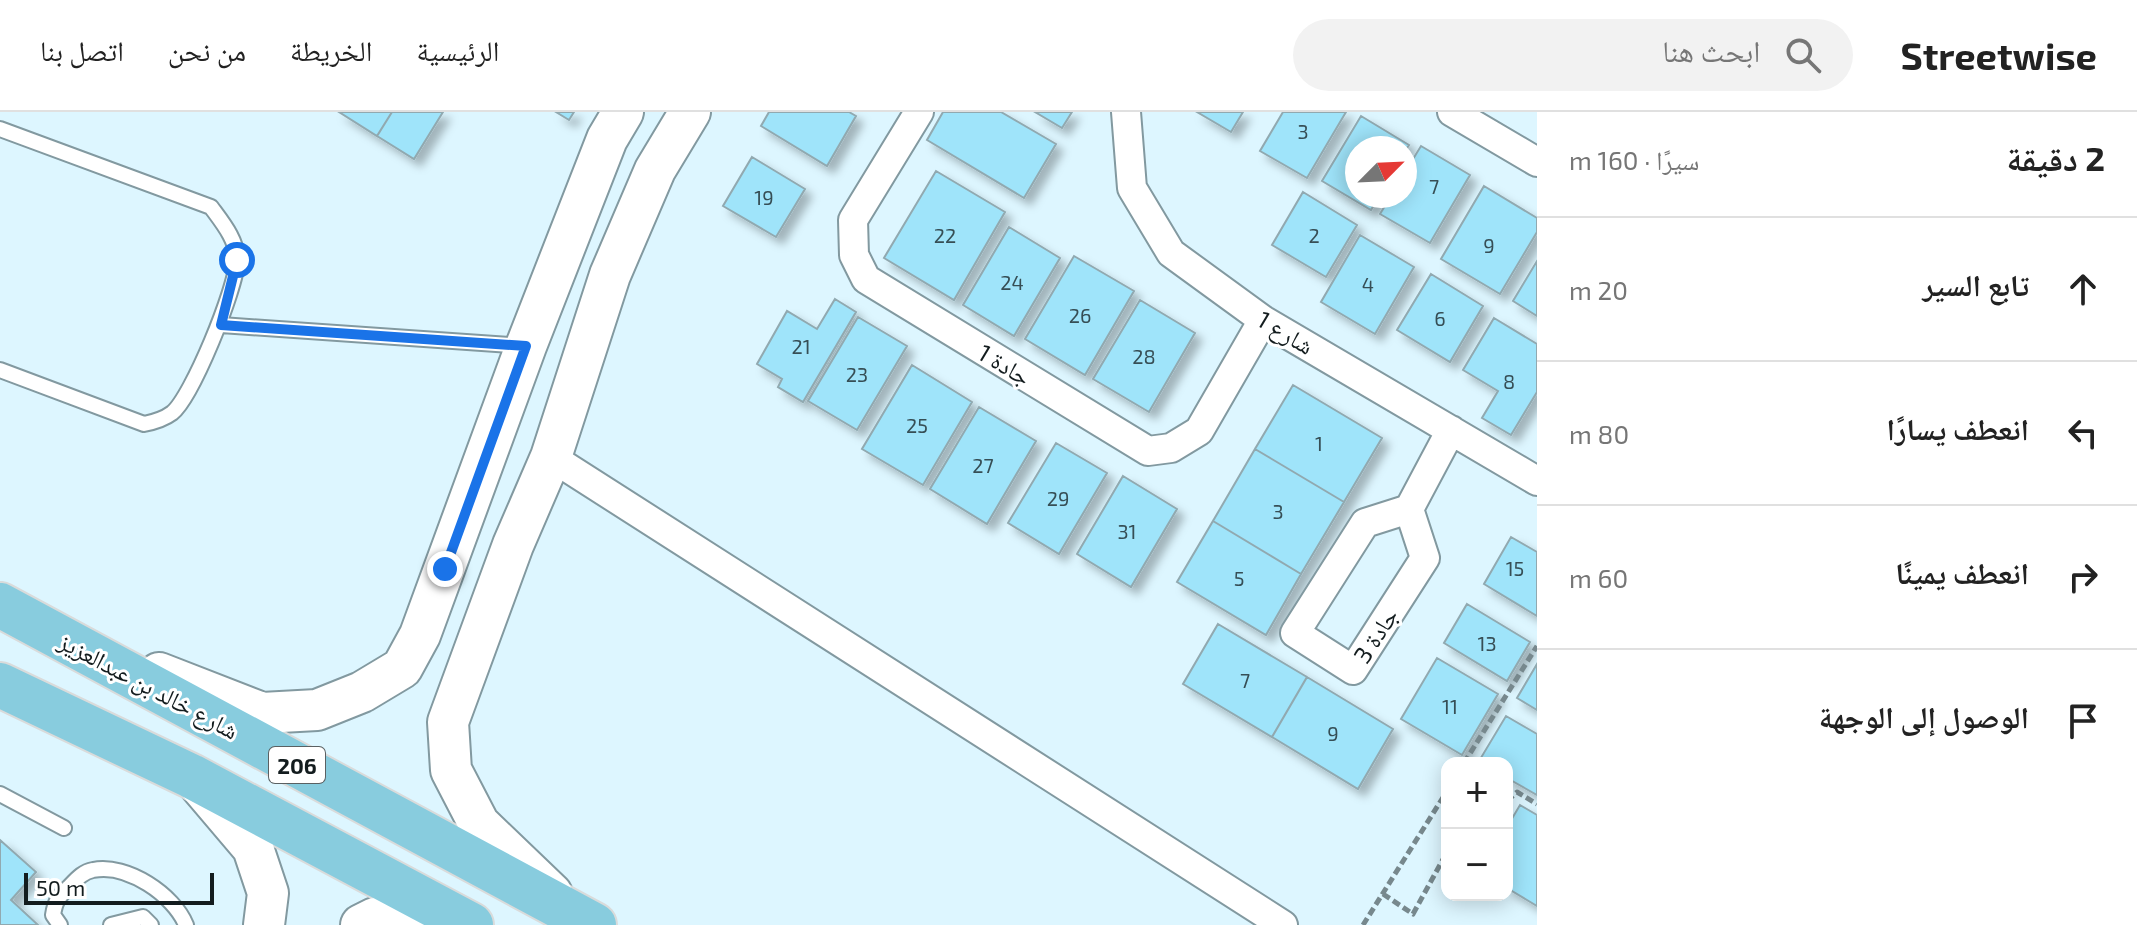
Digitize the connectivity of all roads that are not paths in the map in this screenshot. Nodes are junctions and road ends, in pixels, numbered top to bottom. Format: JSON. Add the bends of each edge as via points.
{"nodes":[{"id":1,"x":623,"y":112,"type":"edge"},
{"id":2,"x":690,"y":112,"type":"edge"},
{"id":3,"x":919,"y":112,"type":"edge"},
{"id":4,"x":1126,"y":112,"type":"edge"},
{"id":5,"x":1452,"y":112,"type":"edge"},
{"id":6,"x":0,"y":129,"type":"edge"},
{"id":7,"x":1537,"y":162,"type":"edge"},
{"id":8,"x":1263,"y":320,"type":"junction"},
{"id":9,"x":221,"y":325,"type":"junction"},
{"id":10,"x":526,"y":346,"type":"junction"},
{"id":11,"x":0,"y":370,"type":"edge"},
{"id":12,"x":1451,"y":430,"type":"junction"},
{"id":13,"x":551,"y":457,"type":"junction"},
{"id":14,"x":1537,"y":481,"type":"edge"},
{"id":15,"x":1409,"y":509,"type":"junction"},
{"id":16,"x":0,"y":605,"type":"edge"},
{"id":17,"x":42,"y":628,"type":"junction"},
{"id":18,"x":420,"y":635,"type":"junction"},
{"id":19,"x":469,"y":664,"type":"junction"},
{"id":20,"x":0,"y":685,"type":"edge"},
{"id":21,"x":191,"y":776,"type":"junction"},
{"id":22,"x":0,"y":794,"type":"edge"},
{"id":23,"x":64,"y":828,"type":"dead end"},
{"id":24,"x":583,"y":919,"type":"edge"},
{"id":25,"x":469,"y":924,"type":"edge"},
{"id":26,"x":60,"y":925,"type":"edge"},
{"id":27,"x":111,"y":925,"type":"edge"},
{"id":28,"x":151,"y":925,"type":"edge"},
{"id":29,"x":186,"y":925,"type":"edge"},
{"id":30,"x":264,"y":925,"type":"edge"},
{"id":31,"x":361,"y":925,"type":"edge"},
{"id":32,"x":1283,"y":925,"type":"edge"}],
"edges":[{"from":1,"to":10,"type":"street","via":[[607,139]]},
{"from":2,"to":13,"type":"street","via":[[655,170],[610,275]]},
{"from":3,"to":8,"type":"street","name":"جادة 1","via":[[853,220],[854,255],[866,279],[1148,451],[1171,448],[1199,431]]},
{"from":4,"to":8,"type":"street","name":"شارع 1","via":[[1132,188],[1171,253]]},
{"from":5,"to":7,"type":"street"},
{"from":6,"to":9,"type":"lane","via":[[211,207],[230,233],[237,260]]},
{"from":8,"to":12,"type":"street","name":"شارع 1"},
{"from":9,"to":10,"type":"lane"},
{"from":9,"to":11,"type":"lane","via":[[175,411],[144,424]]},
{"from":10,"to":18,"type":"street"},
{"from":12,"to":14,"type":"street","name":"شارع 1"},
{"from":12,"to":15,"type":"street"},
{"from":13,"to":19,"type":"street"},
{"from":13,"to":32,"type":"street"},
{"from":15,"to":15,"type":"street","name":"جادة 3","via":[[1365,523],[1295,633],[1353,670],[1425,558]]},
{"from":16,"to":17,"type":"main road","name":"شارع خالد بن عبدالعزيز","number":"206"},
{"from":17,"to":18,"type":"street","via":[[262,713],[317,710],[362,692],[402,668]]},
{"from":17,"to":24,"type":"main road","name":"شارع خالد بن عبدالعزيز","number":"206"},
{"from":18,"to":19,"type":"street","via":[[418,657],[431,680],[446,681]]},
{"from":19,"to":24,"type":"street","via":[[448,722],[451,770],[479,824]]},
{"from":20,"to":21,"type":"main road","number":"206"},
{"from":21,"to":25,"type":"main road","number":"206"},
{"from":21,"to":30,"type":"street","via":[[253,848],[268,893]]},
{"from":22,"to":23,"type":"lane"},
{"from":25,"to":31,"type":"street","via":[[375,918]]},
{"from":26,"to":29,"type":"lane","via":[[53,915],[55,902],[83,873],[97,869],[119,872],[163,891]]},
{"from":27,"to":28,"type":"lane","via":[[143,917]]}]}
